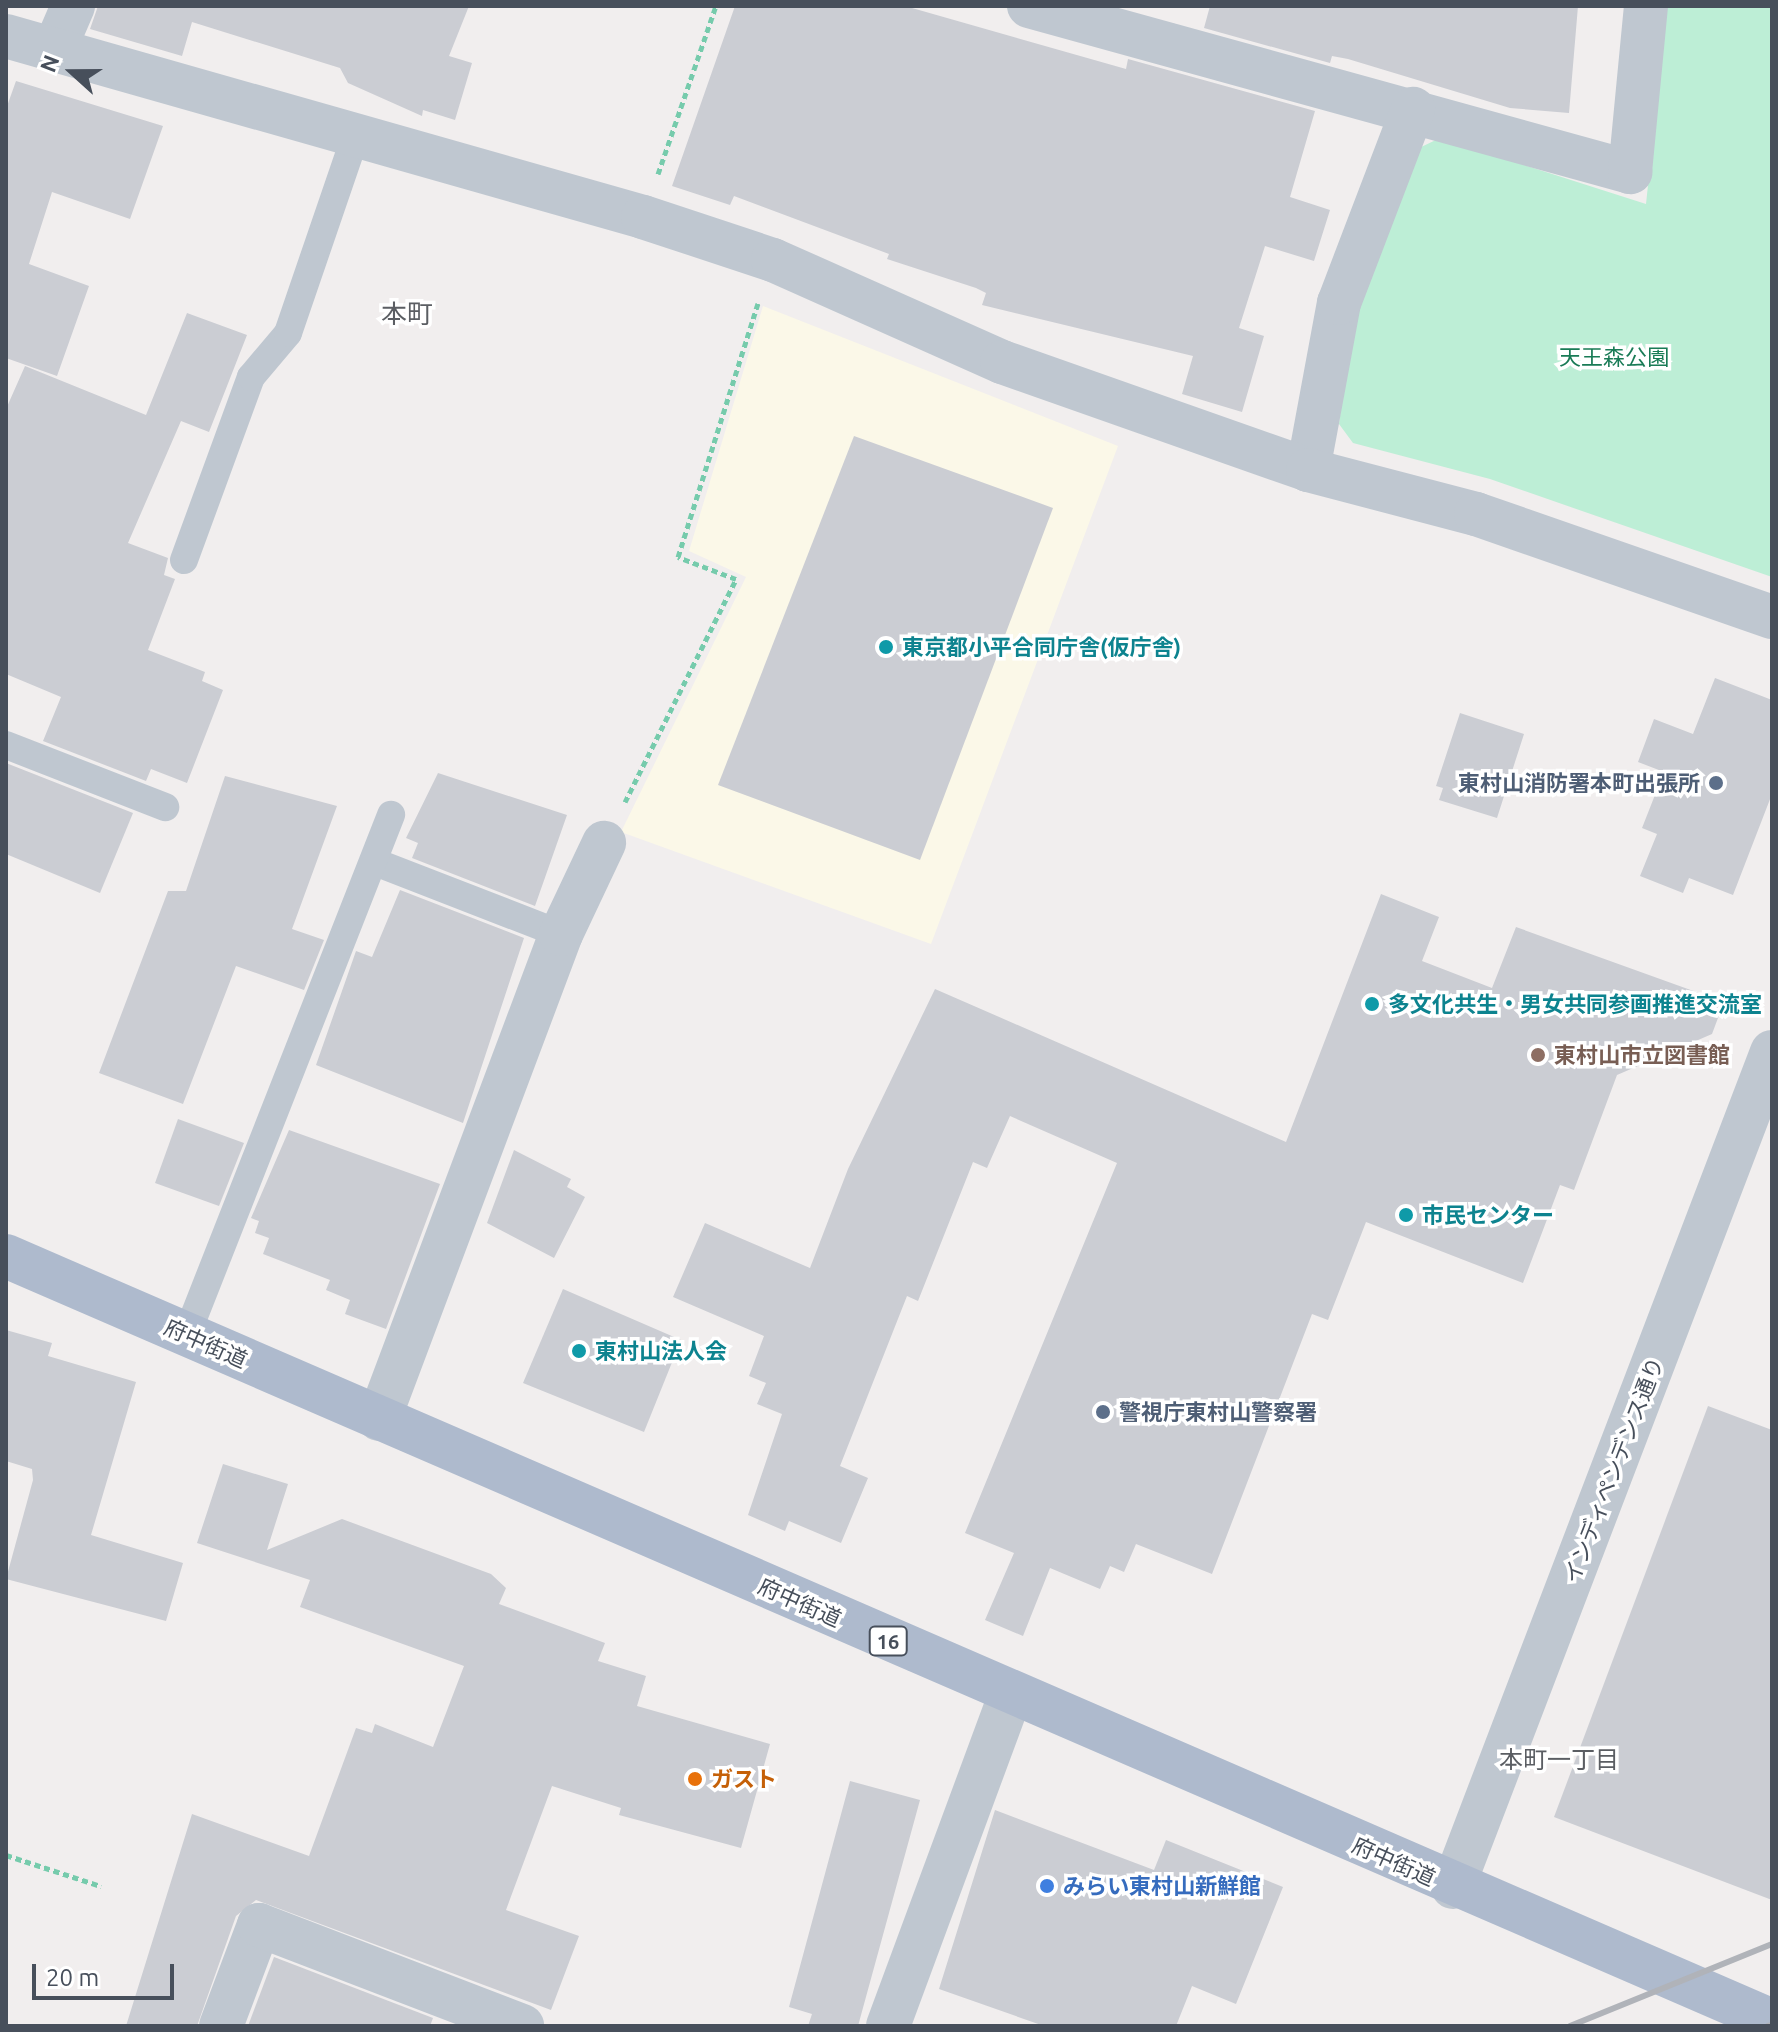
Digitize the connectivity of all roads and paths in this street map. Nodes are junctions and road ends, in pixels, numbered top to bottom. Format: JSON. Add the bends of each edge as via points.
{"nodes":[{"id":1,"x":73,"y":6,"type":"edge"},
{"id":2,"x":716,"y":6,"type":"edge"},
{"id":3,"x":1029,"y":6,"type":"edge"},
{"id":4,"x":1646,"y":6,"type":"edge"},
{"id":5,"x":6,"y":36,"type":"edge"},
{"id":6,"x":55,"y":48,"type":"junction"},
{"id":7,"x":1413,"y":109,"type":"junction"},
{"id":8,"x":357,"y":131,"type":"junction"},
{"id":9,"x":643,"y":217,"type":"junction"},
{"id":10,"x":773,"y":260,"type":"junction"},
{"id":11,"x":1308,"y":470,"type":"junction"},
{"id":12,"x":184,"y":560,"type":"dead end"},
{"id":13,"x":1772,"y":617,"type":"edge"},
{"id":14,"x":6,"y":745,"type":"edge"},
{"id":15,"x":165,"y":807,"type":"dead end"},
{"id":16,"x":391,"y":815,"type":"dead end"},
{"id":17,"x":604,"y":843,"type":"joint"},
{"id":18,"x":375,"y":862,"type":"junction"},
{"id":19,"x":561,"y":934,"type":"junction"},
{"id":20,"x":1772,"y":1052,"type":"edge"},
{"id":21,"x":6,"y":1256,"type":"edge"},
{"id":22,"x":187,"y":1334,"type":"junction"},
{"id":23,"x":379,"y":1419,"type":"junction"},
{"id":24,"x":1011,"y":1694,"type":"junction"},
{"id":25,"x":6,"y":1855,"type":"edge"},
{"id":26,"x":101,"y":1886,"type":"dead end"},
{"id":27,"x":1453,"y":1887,"type":"junction"},
{"id":28,"x":454,"y":2014,"type":"edge"},
{"id":29,"x":1772,"y":2021,"type":"edge"},
{"id":30,"x":221,"y":2026,"type":"edge"},
{"id":31,"x":522,"y":2026,"type":"edge"},
{"id":32,"x":888,"y":2026,"type":"edge"}],
"edges":[{"from":1,"to":6,"type":"street"},
{"from":2,"to":9,"type":"path"},
{"from":3,"to":7,"type":"street"},
{"from":4,"to":7,"type":"street","via":[[1630,172]]},
{"from":5,"to":6,"type":"street"},
{"from":6,"to":8,"type":"street"},
{"from":7,"to":11,"type":"street","via":[[1339,303]]},
{"from":8,"to":9,"type":"street"},
{"from":8,"to":12,"type":"lane","via":[[288,333],[251,377]]},
{"from":9,"to":10,"type":"street"},
{"from":10,"to":11,"type":"street","via":[[1002,362]]},
{"from":10,"to":17,"type":"path","via":[[678,557],[736,579]]},
{"from":11,"to":13,"type":"street","via":[[1476,514]]},
{"from":14,"to":15,"type":"lane"},
{"from":16,"to":18,"type":"lane"},
{"from":17,"to":19,"type":"street"},
{"from":18,"to":19,"type":"lane"},
{"from":18,"to":22,"type":"lane"},
{"from":19,"to":23,"type":"street"},
{"from":20,"to":27,"type":"street","name":"インディペンデンス通り"},
{"from":21,"to":22,"type":"main road","name":"府中街道","number":"16"},
{"from":22,"to":23,"type":"main road","name":"府中街道","number":"16"},
{"from":23,"to":24,"type":"main road","name":"府中街道","number":"16"},
{"from":24,"to":27,"type":"main road","name":"府中街道","number":"16"},
{"from":24,"to":32,"type":"street"},
{"from":25,"to":26,"type":"path"},
{"from":27,"to":29,"type":"main road","name":"府中街道","number":"16"},
{"from":28,"to":30,"type":"street","via":[[259,1925]]},
{"from":28,"to":31,"type":"street"}]}
